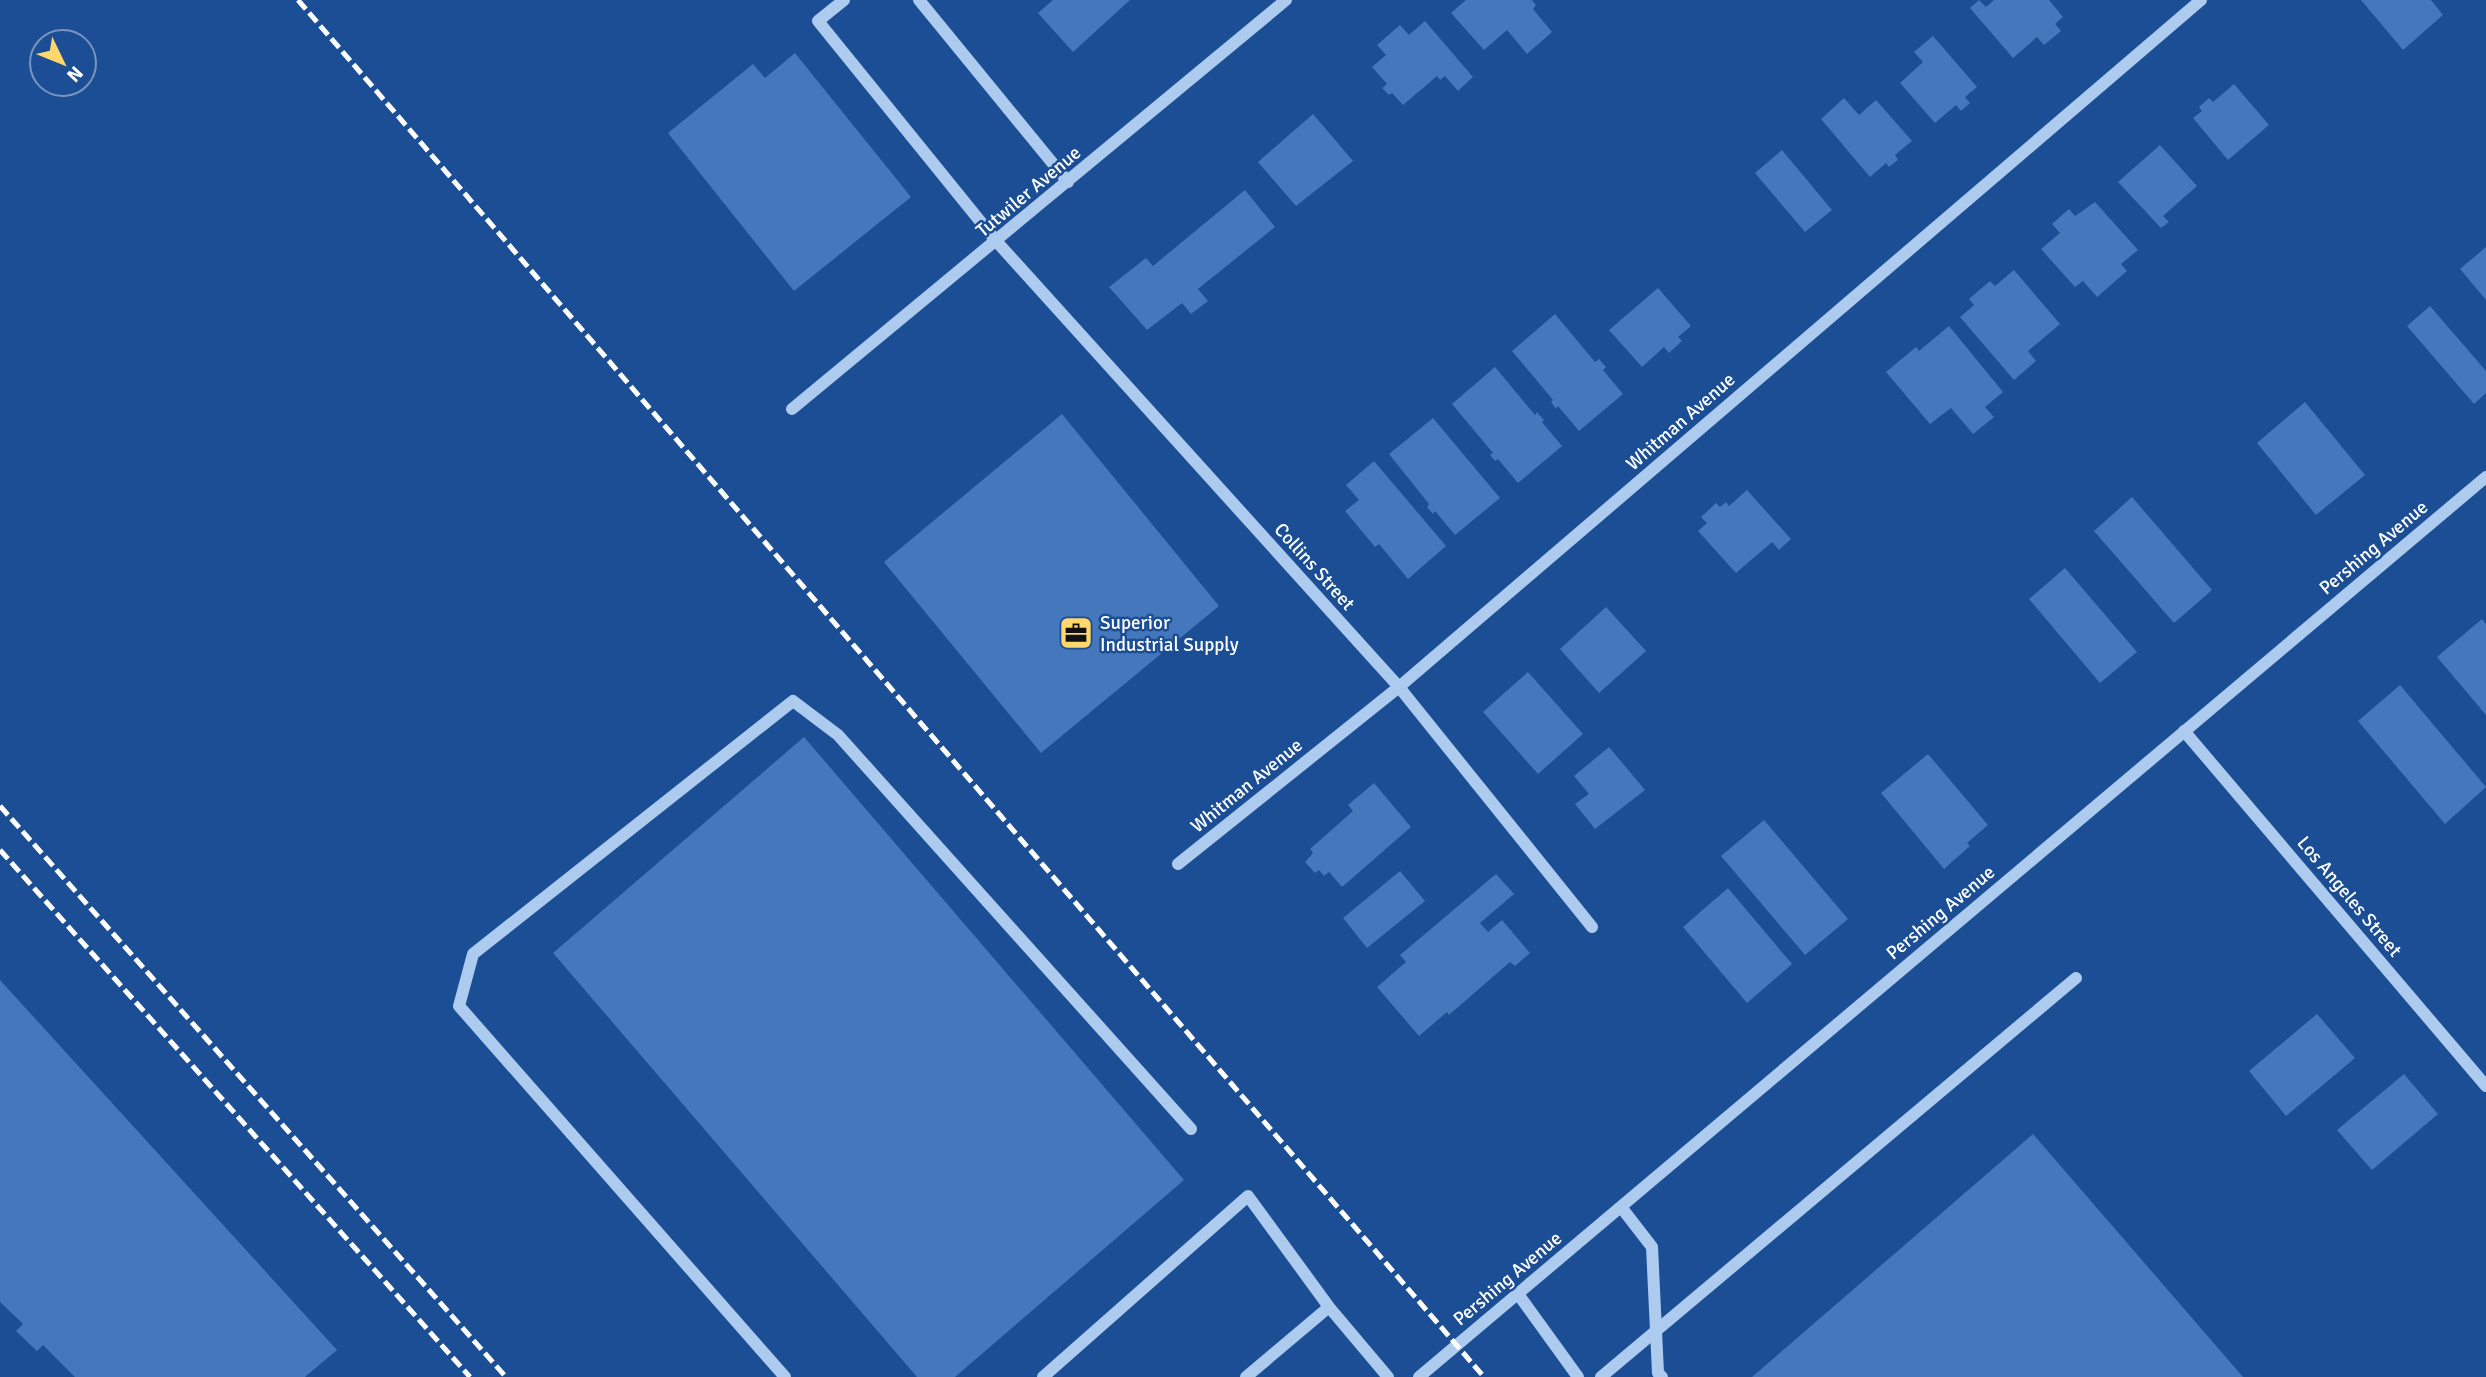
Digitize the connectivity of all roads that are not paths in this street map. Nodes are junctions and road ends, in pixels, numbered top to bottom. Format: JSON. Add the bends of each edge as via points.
{"nodes":[{"id":1,"x":844,"y":0,"type":"edge"},
{"id":2,"x":919,"y":0,"type":"edge"},
{"id":3,"x":1286,"y":0,"type":"edge"},
{"id":4,"x":2200,"y":0,"type":"edge"},
{"id":5,"x":1068,"y":182,"type":"junction"},
{"id":6,"x":997,"y":242,"type":"junction"},
{"id":7,"x":792,"y":409,"type":"dead end"},
{"id":8,"x":2486,"y":478,"type":"edge"},
{"id":9,"x":1399,"y":688,"type":"junction"},
{"id":10,"x":2184,"y":731,"type":"junction"},
{"id":11,"x":1178,"y":864,"type":"dead end"},
{"id":12,"x":1592,"y":927,"type":"dead end"},
{"id":13,"x":2076,"y":978,"type":"dead end"},
{"id":14,"x":2486,"y":1086,"type":"edge"},
{"id":15,"x":1191,"y":1129,"type":"dead end"},
{"id":16,"x":1621,"y":1207,"type":"junction"},
{"id":17,"x":1518,"y":1294,"type":"junction"},
{"id":18,"x":1329,"y":1307,"type":"junction"},
{"id":19,"x":1656,"y":1329,"type":"junction"},
{"id":20,"x":785,"y":1377,"type":"edge"},
{"id":21,"x":1043,"y":1377,"type":"edge"},
{"id":22,"x":1246,"y":1377,"type":"edge"},
{"id":23,"x":1388,"y":1377,"type":"edge"},
{"id":24,"x":1419,"y":1377,"type":"edge"},
{"id":25,"x":1578,"y":1377,"type":"edge"},
{"id":26,"x":1601,"y":1377,"type":"edge"},
{"id":27,"x":1662,"y":1377,"type":"edge"}],
"edges":[{"from":1,"to":6,"type":"street","name":"Collins Street","via":[[818,21]]},
{"from":2,"to":5,"type":"street"},
{"from":3,"to":5,"type":"street","name":"Tutwiler Avenue"},
{"from":4,"to":9,"type":"street","name":"Whitman Avenue"},
{"from":5,"to":6,"type":"street","name":"Tutwiler Avenue"},
{"from":6,"to":7,"type":"street","name":"Tutwiler Avenue"},
{"from":6,"to":9,"type":"street","name":"Collins Street"},
{"from":8,"to":10,"type":"street","name":"Pershing Avenue"},
{"from":9,"to":11,"type":"street","name":"Whitman Avenue"},
{"from":9,"to":12,"type":"street","name":"Collins Street"},
{"from":10,"to":14,"type":"street","name":"Los Angeles Street"},
{"from":10,"to":16,"type":"street","name":"Pershing Avenue"},
{"from":13,"to":19,"type":"street"},
{"from":15,"to":20,"type":"street","via":[[832,729],[793,701],[473,954],[459,1006]]},
{"from":16,"to":17,"type":"street","name":"Pershing Avenue"},
{"from":16,"to":19,"type":"street","via":[[1652,1247]]},
{"from":17,"to":24,"type":"street","name":"Pershing Avenue"},
{"from":17,"to":25,"type":"street"},
{"from":18,"to":21,"type":"street","via":[[1248,1196]]},
{"from":18,"to":22,"type":"street"},
{"from":18,"to":23,"type":"street"},
{"from":19,"to":26,"type":"street"},
{"from":19,"to":27,"type":"street"}]}
